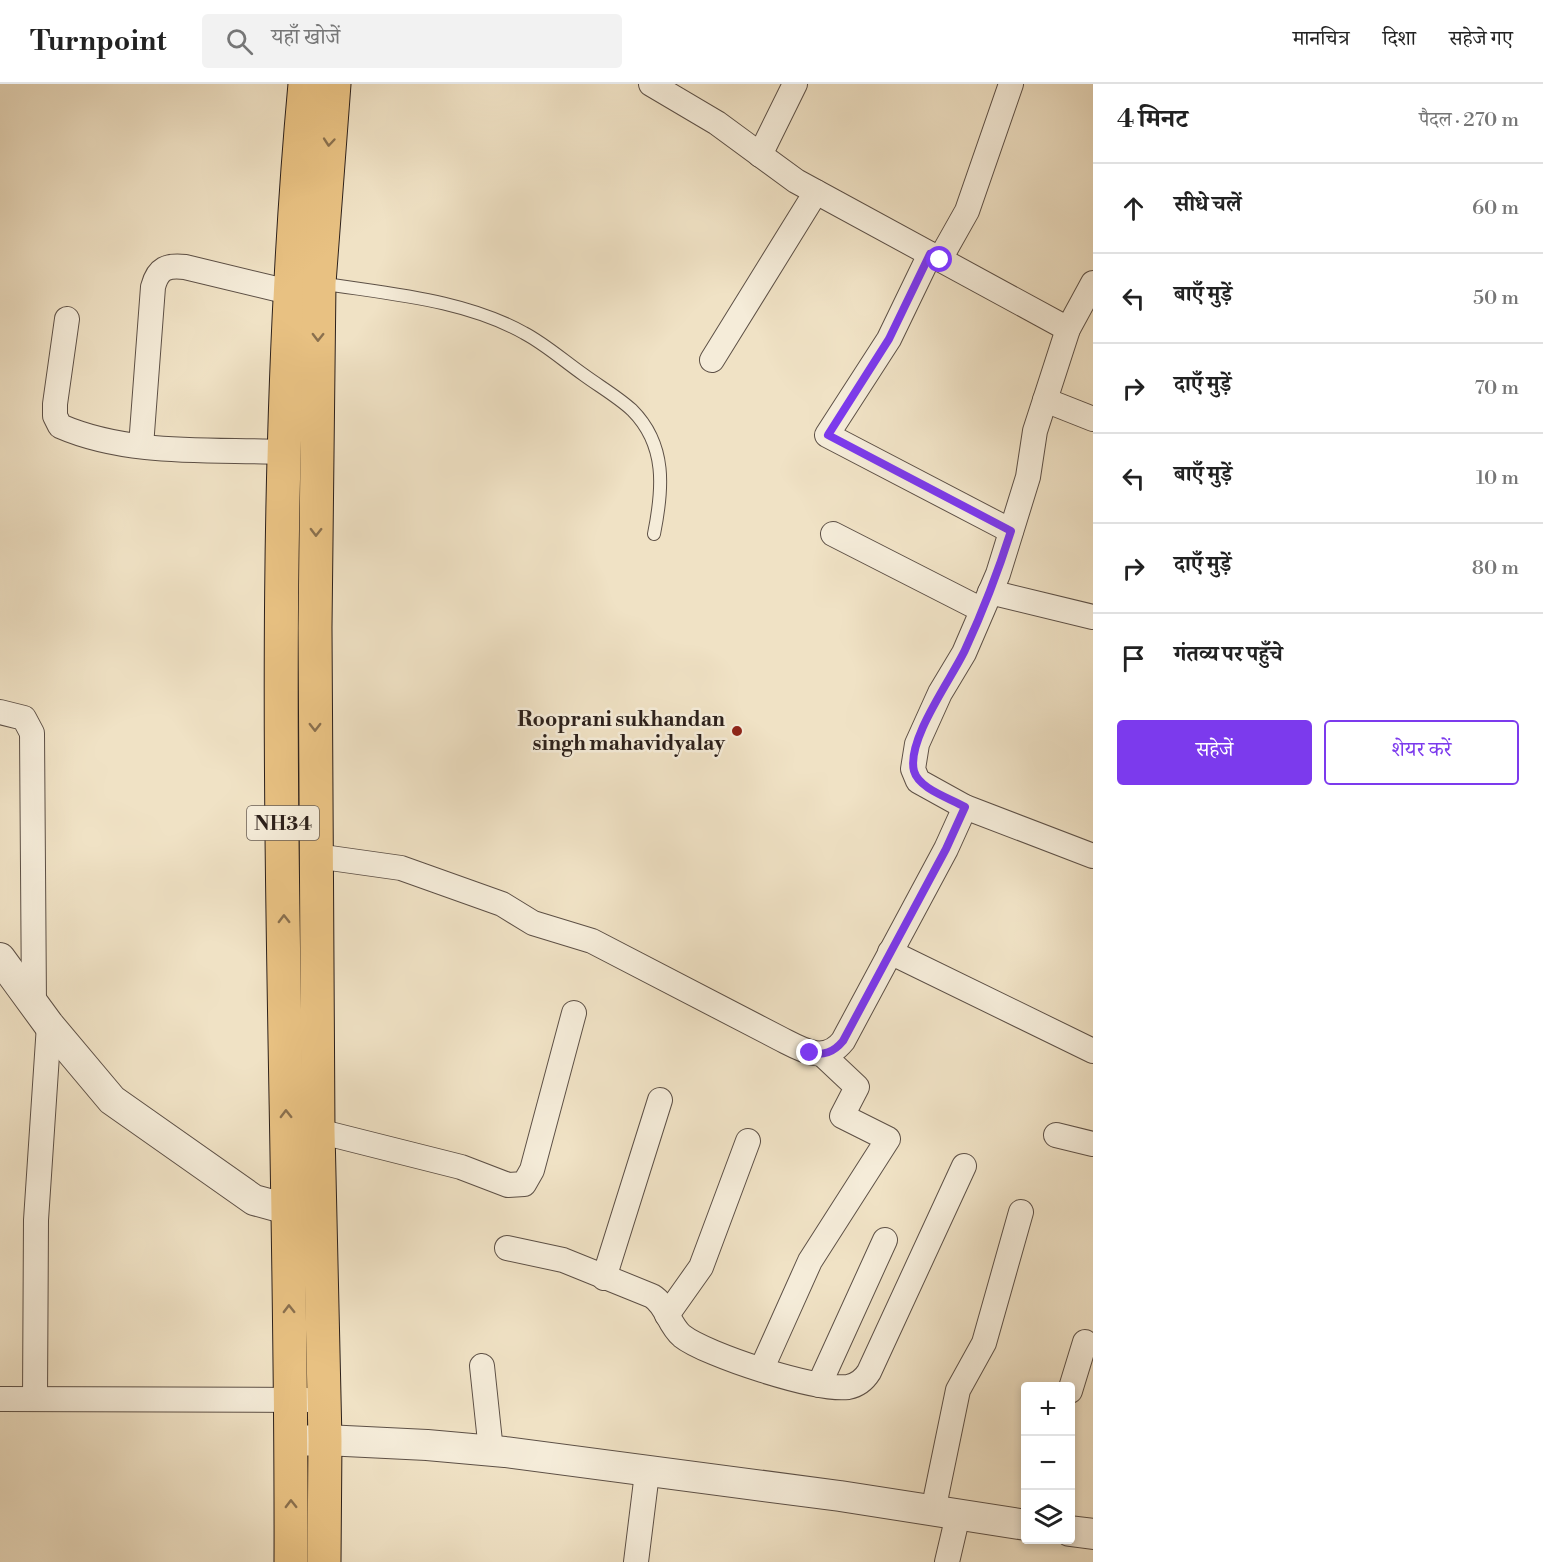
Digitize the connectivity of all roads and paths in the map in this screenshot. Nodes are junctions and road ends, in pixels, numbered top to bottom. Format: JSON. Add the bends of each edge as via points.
{"nodes":[{"id":1,"x":304,"y":84,"type":"edge"},
{"id":2,"x":334,"y":84,"type":"edge"},
{"id":3,"x":795,"y":84,"type":"edge"},
{"id":4,"x":1011,"y":84,"type":"edge"},
{"id":5,"x":656,"y":85,"type":"edge"},
{"id":6,"x":760,"y":155,"type":"junction"},
{"id":7,"x":816,"y":192,"type":"junction"},
{"id":8,"x":935,"y":257,"type":"junction"},
{"id":9,"x":1093,"y":283,"type":"edge"},
{"id":10,"x":304,"y":288,"type":"junction"},
{"id":11,"x":67,"y":320,"type":"dead end"},
{"id":12,"x":1068,"y":329,"type":"junction"},
{"id":13,"x":712,"y":360,"type":"dead end"},
{"id":14,"x":1045,"y":400,"type":"junction"},
{"id":15,"x":1093,"y":419,"type":"edge"},
{"id":16,"x":141,"y":446,"type":"junction"},
{"id":17,"x":283,"y":452,"type":"junction"},
{"id":18,"x":1011,"y":531,"type":"junction"},
{"id":19,"x":654,"y":534,"type":"dead end"},
{"id":20,"x":832,"y":534,"type":"dead end"},
{"id":21,"x":986,"y":601,"type":"junction"},
{"id":22,"x":1093,"y":617,"type":"edge"},
{"id":23,"x":281,"y":626,"type":"junction"},
{"id":24,"x":315,"y":628,"type":"junction"},
{"id":25,"x":0,"y":712,"type":"edge"},
{"id":26,"x":965,"y":807,"type":"junction"},
{"id":27,"x":316,"y":856,"type":"junction"},
{"id":28,"x":1093,"y":856,"type":"edge"},
{"id":29,"x":890,"y":952,"type":"junction"},
{"id":30,"x":0,"y":957,"type":"edge"},
{"id":31,"x":574,"y":1013,"type":"dead end"},
{"id":32,"x":41,"y":1014,"type":"junction"},
{"id":33,"x":1093,"y":1051,"type":"edge"},
{"id":34,"x":823,"y":1055,"type":"junction"},
{"id":35,"x":660,"y":1100,"type":"dead end"},
{"id":36,"x":318,"y":1131,"type":"junction"},
{"id":37,"x":1056,"y":1135,"type":"dead end"},
{"id":38,"x":748,"y":1141,"type":"dead end"},
{"id":39,"x":1093,"y":1144,"type":"edge"},
{"id":40,"x":964,"y":1166,"type":"dead end"},
{"id":41,"x":287,"y":1209,"type":"junction"},
{"id":42,"x":320,"y":1211,"type":"junction"},
{"id":43,"x":1021,"y":1212,"type":"dead end"},
{"id":44,"x":885,"y":1240,"type":"dead end"},
{"id":45,"x":507,"y":1248,"type":"dead end"},
{"id":46,"x":604,"y":1278,"type":"junction"},
{"id":47,"x":667,"y":1314,"type":"junction"},
{"id":48,"x":1085,"y":1342,"type":"dead end"},
{"id":49,"x":482,"y":1366,"type":"dead end"},
{"id":50,"x":762,"y":1368,"type":"junction"},
{"id":51,"x":1080,"y":1380,"type":"edge"},
{"id":52,"x":819,"y":1385,"type":"junction"},
{"id":53,"x":0,"y":1399,"type":"edge"},
{"id":54,"x":35,"y":1399,"type":"junction"},
{"id":55,"x":324,"y":1399,"type":"junction"},
{"id":56,"x":290,"y":1400,"type":"junction"},
{"id":57,"x":325,"y":1440,"type":"junction"},
{"id":58,"x":290,"y":1441,"type":"junction"},
{"id":59,"x":491,"y":1451,"type":"junction"},
{"id":60,"x":647,"y":1473,"type":"junction"},
{"id":61,"x":946,"y":1513,"type":"junction"},
{"id":62,"x":1021,"y":1523,"type":"edge"},
{"id":63,"x":1075,"y":1532,"type":"edge"},
{"id":64,"x":1093,"y":1534,"type":"edge"},
{"id":65,"x":291,"y":1562,"type":"edge"},
{"id":66,"x":324,"y":1562,"type":"edge"},
{"id":67,"x":636,"y":1562,"type":"edge"},
{"id":68,"x":947,"y":1562,"type":"edge"}],
"edges":[{"from":1,"to":10,"type":"highway","number":"NH34","via":[[292,221]]},
{"from":2,"to":10,"type":"highway","number":"NH34","one_way":true},
{"from":3,"to":6,"type":"street"},
{"from":4,"to":8,"type":"street","via":[[967,211]]},
{"from":5,"to":6,"type":"street"},
{"from":6,"to":7,"type":"street"},
{"from":7,"to":8,"type":"street"},
{"from":7,"to":13,"type":"street"},
{"from":8,"to":12,"type":"street"},
{"from":8,"to":18,"type":"street","via":[[828,435]]},
{"from":9,"to":12,"type":"street"},
{"from":10,"to":16,"type":"street","via":[[185,267],[161,270],[153,287]]},
{"from":10,"to":17,"type":"highway","number":"NH34"},
{"from":10,"to":19,"type":"lane","via":[[429,300],[526,334],[631,409],[648,430],[660,466],[661,499]]},
{"from":10,"to":24,"type":"highway","number":"NH34","one_way":true},
{"from":11,"to":16,"type":"street","via":[[55,404],[60,426],[93,439]]},
{"from":12,"to":14,"type":"street"},
{"from":14,"to":15,"type":"street"},
{"from":14,"to":18,"type":"street"},
{"from":16,"to":17,"type":"street"},
{"from":17,"to":23,"type":"highway","number":"NH34"},
{"from":18,"to":21,"type":"street"},
{"from":20,"to":21,"type":"street"},
{"from":21,"to":22,"type":"street"},
{"from":21,"to":26,"type":"street","via":[[917,744],[913,769],[918,781]]},
{"from":23,"to":24,"type":"highway"},
{"from":41,"to":23,"type":"highway","number":"NH34","one_way":true},
{"from":24,"to":27,"type":"highway","number":"NH34","one_way":true},
{"from":25,"to":32,"type":"street","via":[[24,718],[32,733]]},
{"from":26,"to":28,"type":"street"},
{"from":26,"to":29,"type":"street"},
{"from":27,"to":34,"type":"street","via":[[401,868],[502,904],[533,923],[592,941],[778,1038]]},
{"from":27,"to":36,"type":"highway","number":"NH34"},
{"from":29,"to":33,"type":"street"},
{"from":29,"to":34,"type":"street","via":[[843,1041]]},
{"from":30,"to":32,"type":"street"},
{"from":31,"to":36,"type":"street","via":[[532,1170],[524,1184],[508,1185],[427,1158]]},
{"from":32,"to":41,"type":"street","via":[[112,1101],[254,1200]]},
{"from":32,"to":54,"type":"street"},
{"from":34,"to":50,"type":"street","via":[[857,1087],[842,1116],[888,1139],[810,1261]]},
{"from":35,"to":46,"type":"street"},
{"from":36,"to":42,"type":"highway","number":"NH34"},
{"from":37,"to":39,"type":"street"},
{"from":38,"to":47,"type":"street","via":[[700,1267]]},
{"from":40,"to":52,"type":"street","via":[[865,1379],[847,1387]]},
{"from":41,"to":42,"type":"street"},
{"from":56,"to":41,"type":"highway","number":"NH34","one_way":true},
{"from":42,"to":55,"type":"highway","number":"NH34"},
{"from":43,"to":61,"type":"street","via":[[984,1342],[958,1390],[953,1408]]},
{"from":44,"to":52,"type":"street"},
{"from":45,"to":46,"type":"street","via":[[564,1260]]},
{"from":46,"to":47,"type":"street","via":[[659,1300]]},
{"from":47,"to":50,"type":"street","via":[[675,1329],[693,1343]]},
{"from":48,"to":51,"type":"street"},
{"from":49,"to":59,"type":"street"},
{"from":50,"to":52,"type":"street"},
{"from":53,"to":54,"type":"street"},
{"from":54,"to":56,"type":"street"},
{"from":55,"to":56,"type":"street"},
{"from":55,"to":57,"type":"highway","number":"NH34"},
{"from":56,"to":58,"type":"highway","number":"NH34"},
{"from":57,"to":58,"type":"street"},
{"from":57,"to":59,"type":"street"},
{"from":57,"to":66,"type":"highway","number":"NH34"},
{"from":65,"to":58,"type":"highway","number":"NH34","one_way":true},
{"from":59,"to":60,"type":"street"},
{"from":60,"to":61,"type":"street"},
{"from":60,"to":67,"type":"street"},
{"from":61,"to":62,"type":"street"},
{"from":61,"to":68,"type":"street"},
{"from":63,"to":64,"type":"street"}]}
